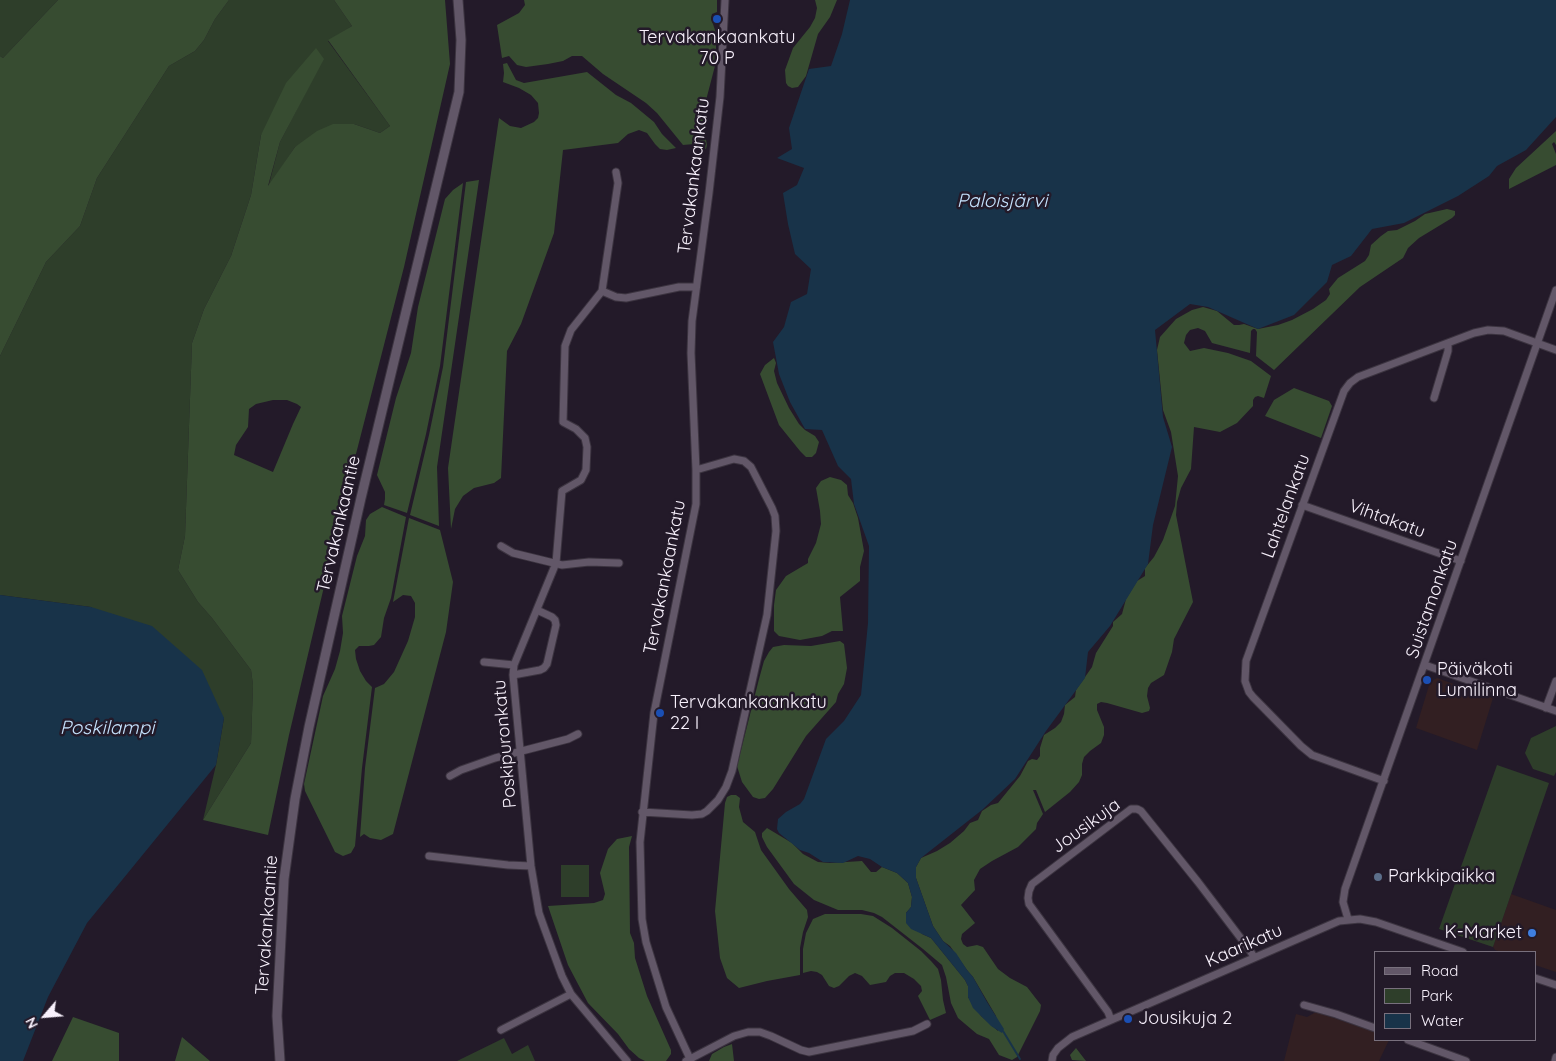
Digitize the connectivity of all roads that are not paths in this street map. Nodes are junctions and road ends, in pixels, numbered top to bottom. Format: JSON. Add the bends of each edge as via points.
{"nodes":[{"id":1,"x":458,"y":0,"type":"edge"},
{"id":2,"x":725,"y":0,"type":"edge"},
{"id":3,"x":616,"y":172,"type":"dead end"},
{"id":4,"x":696,"y":287,"type":"junction"},
{"id":5,"x":1556,"y":290,"type":"edge"},
{"id":6,"x":602,"y":291,"type":"junction"},
{"id":7,"x":1448,"y":343,"type":"junction"},
{"id":8,"x":1538,"y":343,"type":"junction"},
{"id":9,"x":1556,"y":350,"type":"edge"},
{"id":10,"x":1434,"y":398,"type":"dead end"},
{"id":11,"x":696,"y":470,"type":"junction"},
{"id":12,"x":1302,"y":505,"type":"junction"},
{"id":13,"x":501,"y":546,"type":"dead end"},
{"id":14,"x":1461,"y":561,"type":"junction"},
{"id":15,"x":556,"y":563,"type":"junction"},
{"id":16,"x":619,"y":563,"type":"dead end"},
{"id":17,"x":536,"y":610,"type":"junction"},
{"id":18,"x":484,"y":662,"type":"dead end"},
{"id":19,"x":514,"y":665,"type":"junction"},
{"id":20,"x":1425,"y":665,"type":"junction"},
{"id":21,"x":513,"y":675,"type":"junction"},
{"id":22,"x":1556,"y":681,"type":"edge"},
{"id":23,"x":1546,"y":708,"type":"junction"},
{"id":24,"x":1556,"y":711,"type":"edge"},
{"id":25,"x":578,"y":734,"type":"dead end"},
{"id":26,"x":519,"y":752,"type":"junction"},
{"id":27,"x":450,"y":776,"type":"dead end"},
{"id":28,"x":1384,"y":781,"type":"junction"},
{"id":29,"x":642,"y":812,"type":"junction"},
{"id":30,"x":429,"y":856,"type":"dead end"},
{"id":31,"x":531,"y":866,"type":"junction"},
{"id":32,"x":1348,"y":919,"type":"junction"},
{"id":33,"x":1460,"y":951,"type":"edge"},
{"id":34,"x":1254,"y":958,"type":"junction"},
{"id":35,"x":1536,"y":978,"type":"edge"},
{"id":36,"x":1556,"y":986,"type":"edge"},
{"id":37,"x":572,"y":994,"type":"junction"},
{"id":38,"x":1304,"y":1006,"type":"dead end"},
{"id":39,"x":1111,"y":1020,"type":"junction"},
{"id":40,"x":927,"y":1024,"type":"dead end"},
{"id":41,"x":1374,"y":1028,"type":"edge"},
{"id":42,"x":501,"y":1030,"type":"dead end"},
{"id":43,"x":1411,"y":1041,"type":"edge"},
{"id":44,"x":1556,"y":1057,"type":"edge"},
{"id":45,"x":689,"y":1060,"type":"edge"},
{"id":46,"x":280,"y":1061,"type":"edge"},
{"id":47,"x":627,"y":1061,"type":"edge"},
{"id":48,"x":1052,"y":1061,"type":"edge"},
{"id":49,"x":1466,"y":1061,"type":"edge"},
{"id":50,"x":1554,"y":1061,"type":"edge"}],
"edges":[{"from":1,"to":46,"type":"street","name":"Tervakankaantie","via":[[461,40],[459,92],[361,498],[295,799],[284,879],[277,1016]]},
{"from":2,"to":4,"type":"street","name":"Tervakankaankatu","via":[[720,97]]},
{"from":3,"to":6,"type":"street","via":[[618,183]]},
{"from":4,"to":6,"type":"street","via":[[679,287],[626,298]]},
{"from":4,"to":11,"type":"street","name":"Tervakankaankatu","via":[[691,353]]},
{"from":5,"to":8,"type":"street","name":"Suistamonkatu"},
{"from":6,"to":15,"type":"street","name":"Poskipuronkatu","via":[[571,330],[565,346],[563,422],[580,432],[587,447],[583,478],[562,491]]},
{"from":7,"to":8,"type":"street","name":"Lahtelankatu","via":[[1488,330],[1504,331]]},
{"from":7,"to":10,"type":"street","via":[[1446,361]]},
{"from":7,"to":12,"type":"street","name":"Lahtelankatu","via":[[1381,367],[1350,383],[1344,391]]},
{"from":8,"to":9,"type":"street","name":"Lahtelankatu"},
{"from":8,"to":14,"type":"street","name":"Suistamonkatu"},
{"from":11,"to":29,"type":"street","name":"Tervakankaankatu","via":[[694,522],[654,713]]},
{"from":11,"to":29,"type":"street","via":[[734,459],[744,461],[751,467],[772,508],[776,531],[767,615],[732,771],[718,800],[702,814]]},
{"from":12,"to":14,"type":"street","name":"Vihtakatu"},
{"from":12,"to":28,"type":"street","name":"Lahtelankatu","via":[[1246,661],[1244,680],[1253,697],[1312,755]]},
{"from":13,"to":15,"type":"street","via":[[513,553]]},
{"from":14,"to":20,"type":"street","name":"Suistamonkatu"},
{"from":15,"to":16,"type":"street"},
{"from":15,"to":17,"type":"street","name":"Poskipuronkatu"},
{"from":17,"to":19,"type":"street","name":"Poskipuronkatu"},
{"from":17,"to":21,"type":"street","via":[[555,620],[547,664],[540,670]]},
{"from":18,"to":19,"type":"street"},
{"from":19,"to":21,"type":"street","name":"Poskipuronkatu"},
{"from":20,"to":23,"type":"street"},
{"from":20,"to":28,"type":"street","name":"Suistamonkatu"},
{"from":21,"to":26,"type":"street","name":"Poskipuronkatu"},
{"from":22,"to":23,"type":"street"},
{"from":23,"to":24,"type":"street"},
{"from":25,"to":26,"type":"street"},
{"from":26,"to":27,"type":"street"},
{"from":26,"to":31,"type":"street","name":"Poskipuronkatu"},
{"from":28,"to":32,"type":"street","name":"Suistamonkatu","via":[[1344,894]]},
{"from":29,"to":45,"type":"street","name":"Tervakankaankatu","via":[[640,864],[646,942],[666,1007]]},
{"from":30,"to":31,"type":"street"},
{"from":31,"to":37,"type":"street","name":"Poskipuronkatu","via":[[539,913]]},
{"from":32,"to":33,"type":"street","name":"Kaarikatu","via":[[1376,922]]},
{"from":32,"to":34,"type":"street","name":"Kaarikatu","via":[[1334,922]]},
{"from":34,"to":39,"type":"street","name":"Kaarikatu"},
{"from":34,"to":39,"type":"street","name":"Jousikuja","via":[[1141,811],[1132,809],[1032,884],[1028,898]]},
{"from":35,"to":36,"type":"street"},
{"from":37,"to":42,"type":"street"},
{"from":37,"to":47,"type":"street","name":"Poskipuronkatu"},
{"from":38,"to":41,"type":"street"},
{"from":39,"to":48,"type":"street","name":"Kaarikatu","via":[[1066,1041],[1055,1051]]},
{"from":40,"to":45,"type":"street","via":[[913,1031],[809,1052],[760,1032],[748,1032]]},
{"from":43,"to":49,"type":"street"},
{"from":44,"to":50,"type":"street"}]}
